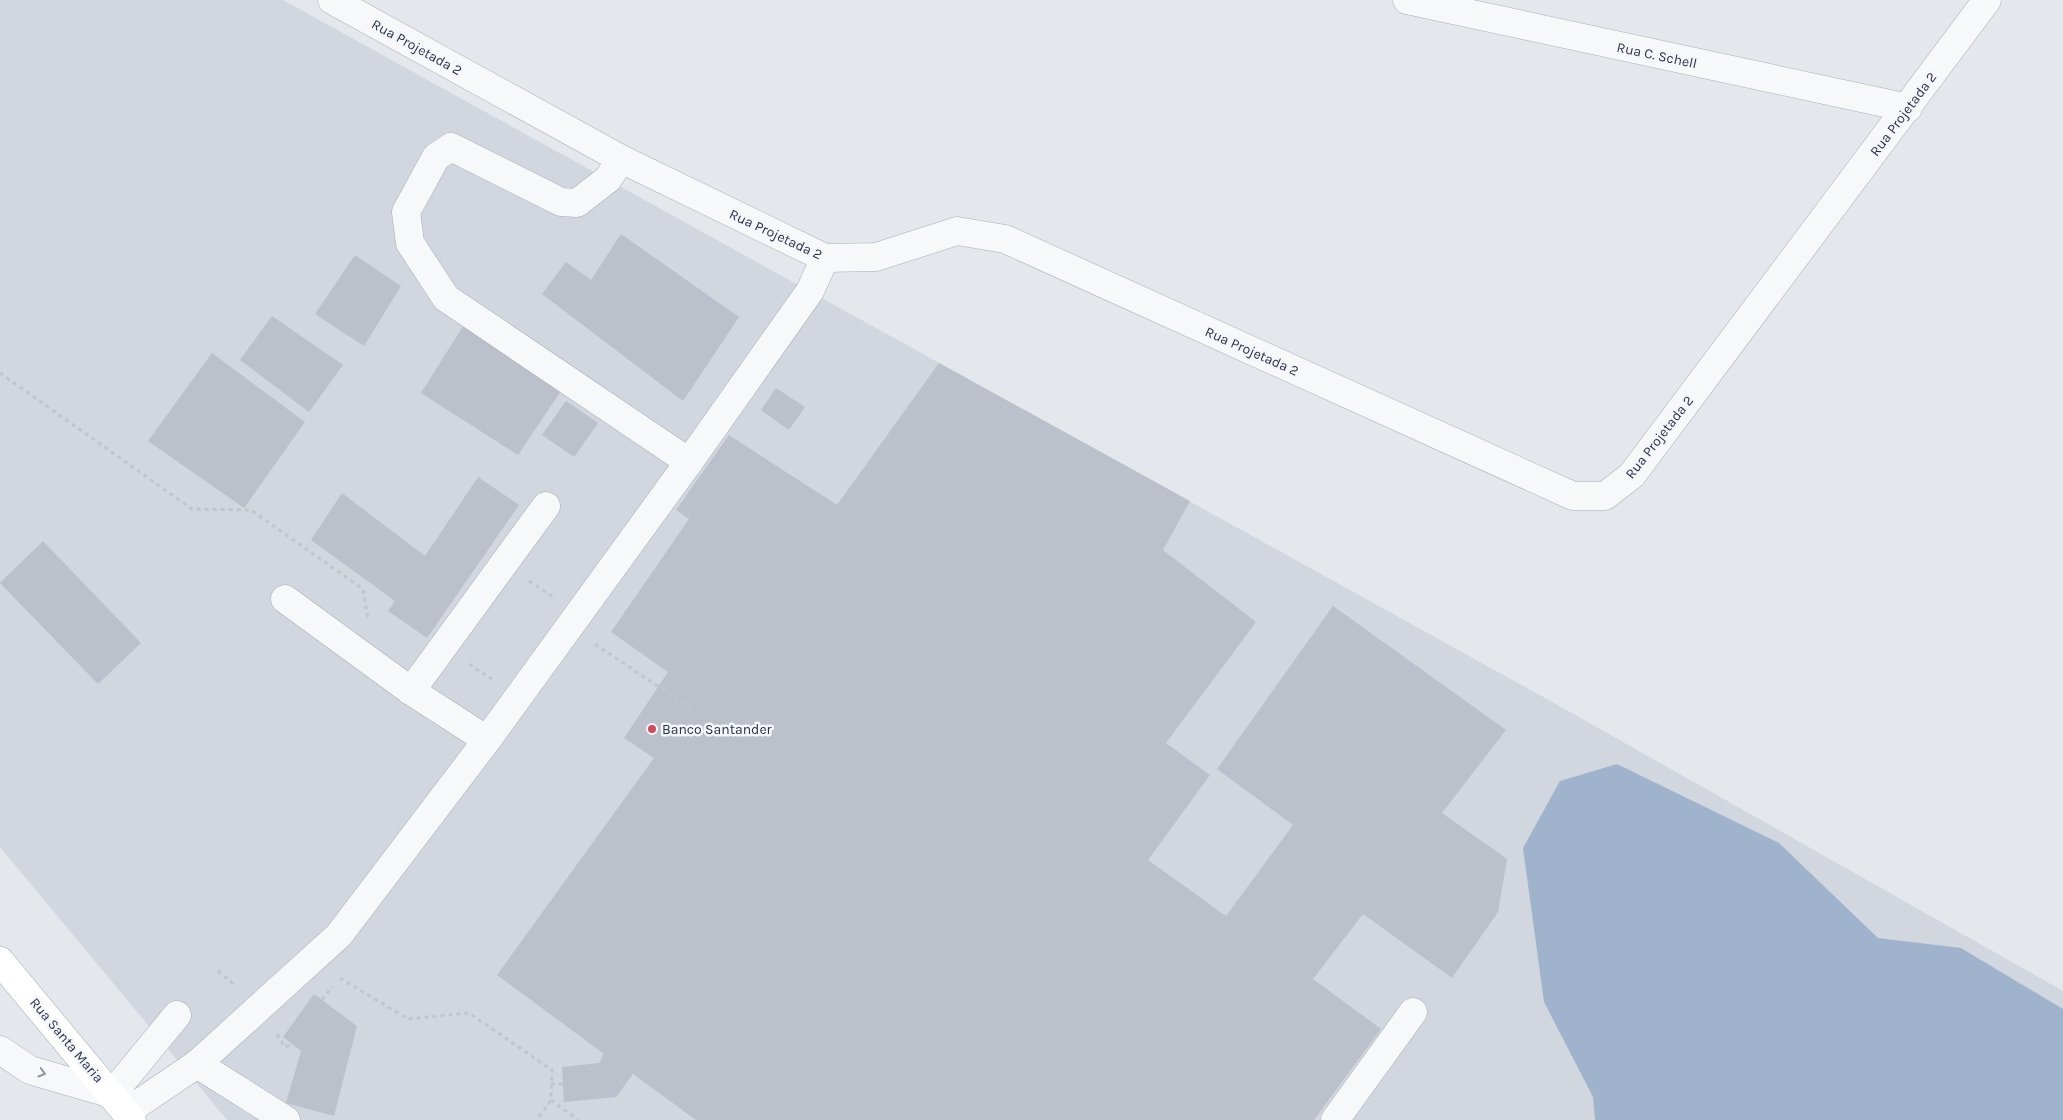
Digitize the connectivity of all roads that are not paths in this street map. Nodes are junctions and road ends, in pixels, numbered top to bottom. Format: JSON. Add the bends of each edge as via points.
{"nodes":[{"id":1,"x":332,"y":0,"type":"edge"},
{"id":2,"x":1408,"y":0,"type":"edge"},
{"id":3,"x":1987,"y":0,"type":"edge"},
{"id":4,"x":1908,"y":108,"type":"junction"},
{"id":5,"x":621,"y":159,"type":"junction"},
{"id":6,"x":825,"y":258,"type":"junction"},
{"id":7,"x":689,"y":462,"type":"junction"},
{"id":8,"x":546,"y":506,"type":"dead end"},
{"id":9,"x":285,"y":599,"type":"dead end"},
{"id":10,"x":411,"y":691,"type":"junction"},
{"id":11,"x":487,"y":740,"type":"junction"},
{"id":12,"x":0,"y":961,"type":"edge"},
{"id":13,"x":1413,"y":1012,"type":"dead end"},
{"id":14,"x":177,"y":1016,"type":"dead end"},
{"id":15,"x":0,"y":1050,"type":"edge"},
{"id":16,"x":197,"y":1064,"type":"junction"},
{"id":17,"x":124,"y":1109,"type":"edge"},
{"id":18,"x":286,"y":1120,"type":"edge"},
{"id":19,"x":1335,"y":1120,"type":"edge"}],
"edges":[{"from":1,"to":5,"type":"street","name":"Rua Projetada 2"},
{"from":2,"to":4,"type":"street","name":"Rua C. Schell"},
{"from":3,"to":4,"type":"street","name":"Rua Projetada 2"},
{"from":4,"to":6,"type":"street","name":"Rua Projetada 2","via":[[1632,475],[1605,496],[1573,496],[1005,239],[957,231],[876,257]]},
{"from":5,"to":6,"type":"street","name":"Rua Projetada 2"},
{"from":5,"to":7,"type":"street","via":[[608,179],[577,203],[561,202],[451,147],[436,157],[406,212],[410,243],[446,298]]},
{"from":6,"to":7,"type":"street","via":[[810,291]]},
{"from":7,"to":11,"type":"street"},
{"from":8,"to":10,"type":"street"},
{"from":9,"to":10,"type":"street"},
{"from":10,"to":11,"type":"street"},
{"from":11,"to":16,"type":"street","via":[[339,935]]},
{"from":12,"to":17,"type":"main road","name":"Rua Santa Maria"},
{"from":13,"to":19,"type":"street"},
{"from":14,"to":17,"type":"street"},
{"from":15,"to":17,"type":"street","one_way":true,"via":[[30,1070]]},
{"from":16,"to":17,"type":"street"},
{"from":16,"to":18,"type":"street"}]}
